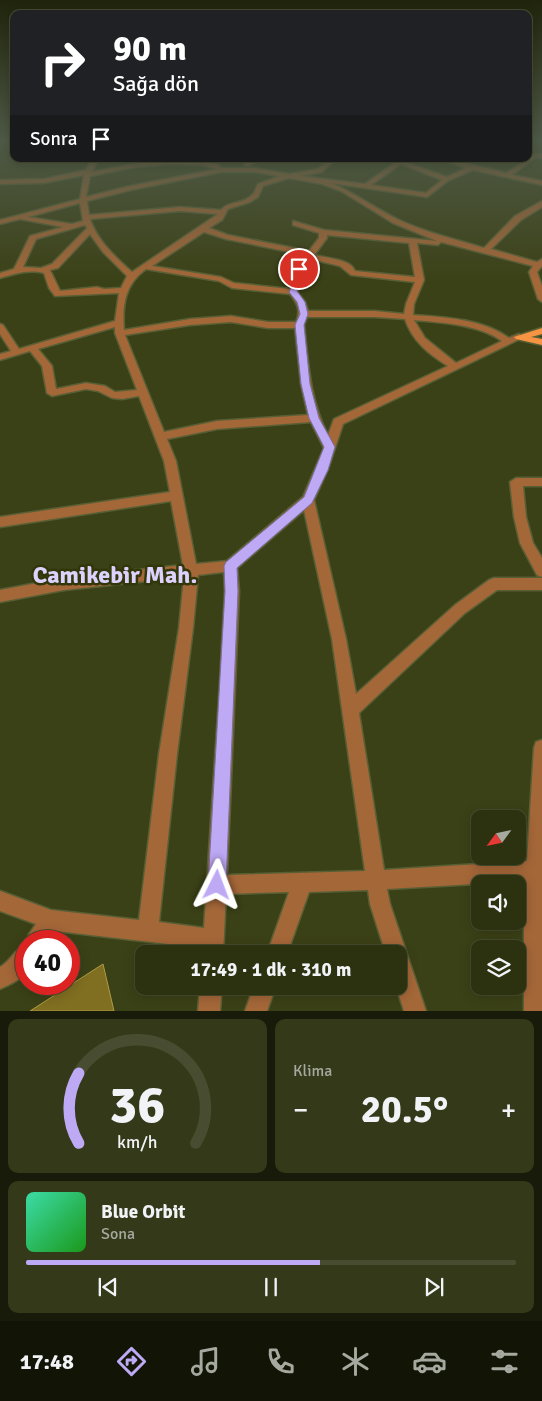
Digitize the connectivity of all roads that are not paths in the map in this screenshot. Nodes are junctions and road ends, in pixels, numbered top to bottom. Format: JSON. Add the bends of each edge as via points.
{"nodes":[{"id":1,"x":83,"y":187,"type":"edge"},
{"id":2,"x":140,"y":187,"type":"edge"},
{"id":3,"x":259,"y":187,"type":"edge"},
{"id":4,"x":336,"y":187,"type":"edge"},
{"id":5,"x":385,"y":187,"type":"edge"},
{"id":6,"x":437,"y":187,"type":"edge"},
{"id":7,"x":83,"y":202,"type":"junction"},
{"id":8,"x":542,"y":203,"type":"edge"},
{"id":9,"x":223,"y":212,"type":"junction"},
{"id":10,"x":0,"y":213,"type":"edge"},
{"id":11,"x":19,"y":217,"type":"junction"},
{"id":12,"x":0,"y":222,"type":"edge"},
{"id":13,"x":88,"y":223,"type":"junction"},
{"id":14,"x":296,"y":223,"type":"dead end"},
{"id":15,"x":72,"y":226,"type":"junction"},
{"id":16,"x":203,"y":229,"type":"junction"},
{"id":17,"x":323,"y":232,"type":"junction"},
{"id":18,"x":412,"y":240,"type":"junction"},
{"id":19,"x":451,"y":242,"type":"junction"},
{"id":20,"x":486,"y":250,"type":"junction"},
{"id":21,"x":310,"y":255,"type":"junction"},
{"id":22,"x":540,"y":263,"type":"edge"},
{"id":23,"x":146,"y":267,"type":"junction"},
{"id":24,"x":17,"y":270,"type":"junction"},
{"id":25,"x":42,"y":270,"type":"junction"},
{"id":26,"x":0,"y":276,"type":"edge"},
{"id":27,"x":131,"y":276,"type":"junction"},
{"id":28,"x":420,"y":280,"type":"junction"},
{"id":29,"x":539,"y":283,"type":"edge"},
{"id":30,"x":124,"y":290,"type":"junction"},
{"id":31,"x":293,"y":292,"type":"junction"},
{"id":32,"x":542,"y":299,"type":"edge"},
{"id":33,"x":304,"y":314,"type":"junction"},
{"id":34,"x":409,"y":318,"type":"junction"},
{"id":35,"x":299,"y":325,"type":"junction"},
{"id":36,"x":0,"y":327,"type":"edge"},
{"id":37,"x":120,"y":328,"type":"junction"},
{"id":38,"x":542,"y":331,"type":"edge"},
{"id":39,"x":514,"y":339,"type":"junction"},
{"id":40,"x":542,"y":342,"type":"edge"},
{"id":41,"x":32,"y":348,"type":"junction"},
{"id":42,"x":17,"y":353,"type":"junction"},
{"id":43,"x":0,"y":357,"type":"edge"},
{"id":44,"x":456,"y":367,"type":"junction"},
{"id":45,"x":144,"y":392,"type":"junction"},
{"id":46,"x":314,"y":418,"type":"junction"},
{"id":47,"x":161,"y":437,"type":"junction"},
{"id":48,"x":329,"y":447,"type":"junction"},
{"id":49,"x":542,"y":482,"type":"edge"},
{"id":50,"x":176,"y":496,"type":"junction"},
{"id":51,"x":308,"y":500,"type":"junction"},
{"id":52,"x":0,"y":522,"type":"edge"},
{"id":53,"x":230,"y":566,"type":"junction"},
{"id":54,"x":191,"y":571,"type":"junction"},
{"id":55,"x":542,"y":571,"type":"edge"},
{"id":56,"x":542,"y":584,"type":"edge"},
{"id":57,"x":0,"y":596,"type":"edge"},
{"id":58,"x":350,"y":710,"type":"junction"},
{"id":59,"x":542,"y":748,"type":"edge"},
{"id":60,"x":539,"y":870,"type":"edge"},
{"id":61,"x":376,"y":880,"type":"junction"},
{"id":62,"x":302,"y":883,"type":"junction"},
{"id":63,"x":217,"y":885,"type":"junction"},
{"id":64,"x":0,"y":901,"type":"edge"},
{"id":65,"x":51,"y":920,"type":"junction"},
{"id":66,"x":44,"y":930,"type":"edge"},
{"id":67,"x":148,"y":931,"type":"junction"},
{"id":68,"x":209,"y":945,"type":"edge"},
{"id":69,"x":213,"y":945,"type":"edge"},
{"id":70,"x":280,"y":945,"type":"edge"},
{"id":71,"x":393,"y":945,"type":"edge"},
{"id":72,"x":15,"y":970,"type":"edge"},
{"id":73,"x":0,"y":978,"type":"edge"},
{"id":74,"x":407,"y":986,"type":"edge"},
{"id":75,"x":210,"y":995,"type":"edge"},
{"id":76,"x":262,"y":995,"type":"edge"},
{"id":77,"x":209,"y":1011,"type":"edge"},
{"id":78,"x":256,"y":1011,"type":"edge"},
{"id":79,"x":415,"y":1011,"type":"edge"},
{"id":80,"x":535,"y":1011,"type":"edge"}],
"edges":[{"from":1,"to":7,"type":"street"},
{"from":2,"to":7,"type":"street"},
{"from":3,"to":9,"type":"street","via":[[256,196]]},
{"from":4,"to":19,"type":"street","via":[[396,221]]},
{"from":5,"to":6,"type":"street","via":[[427,195]]},
{"from":7,"to":11,"type":"street"},
{"from":7,"to":13,"type":"street"},
{"from":8,"to":20,"type":"street","via":[[518,218]]},
{"from":9,"to":13,"type":"street","via":[[180,209]]},
{"from":9,"to":16,"type":"street"},
{"from":10,"to":11,"type":"street"},
{"from":11,"to":12,"type":"street"},
{"from":11,"to":15,"type":"street"},
{"from":13,"to":15,"type":"street"},
{"from":13,"to":25,"type":"street","via":[[55,266]]},
{"from":13,"to":27,"type":"street","via":[[104,250]]},
{"from":14,"to":17,"type":"street"},
{"from":15,"to":24,"type":"street","via":[[34,238]]},
{"from":16,"to":21,"type":"street","via":[[226,238]]},
{"from":16,"to":23,"type":"street"},
{"from":17,"to":18,"type":"street"},
{"from":17,"to":21,"type":"street","via":[[323,238]]},
{"from":18,"to":19,"type":"street"},
{"from":18,"to":28,"type":"street"},
{"from":19,"to":20,"type":"street"},
{"from":20,"to":22,"type":"street"},
{"from":21,"to":28,"type":"street","via":[[343,264],[351,272]]},
{"from":21,"to":31,"type":"street","via":[[299,269]]},
{"from":22,"to":29,"type":"street","via":[[533,272]]},
{"from":23,"to":27,"type":"street"},
{"from":23,"to":31,"type":"street","via":[[221,278],[232,285]]},
{"from":24,"to":25,"type":"street"},
{"from":24,"to":26,"type":"street"},
{"from":25,"to":30,"type":"street","via":[[48,272],[58,294]]},
{"from":27,"to":30,"type":"street"},
{"from":28,"to":34,"type":"street","via":[[411,300]]},
{"from":29,"to":32,"type":"street"},
{"from":30,"to":37,"type":"street","via":[[119,309]]},
{"from":31,"to":33,"type":"street","via":[[301,302]]},
{"from":33,"to":34,"type":"street","via":[[375,314]]},
{"from":33,"to":35,"type":"street"},
{"from":34,"to":39,"type":"street","via":[[474,325]]},
{"from":34,"to":44,"type":"street","via":[[430,351]]},
{"from":35,"to":37,"type":"street","via":[[231,320]]},
{"from":35,"to":46,"type":"street"},
{"from":36,"to":42,"type":"street"},
{"from":37,"to":41,"type":"street"},
{"from":37,"to":45,"type":"street"},
{"from":38,"to":39,"type":"main road"},
{"from":39,"to":40,"type":"main road"},
{"from":39,"to":44,"type":"street"},
{"from":41,"to":42,"type":"street"},
{"from":41,"to":45,"type":"street","via":[[46,366],[52,393],[86,386],[101,388],[112,395]]},
{"from":42,"to":43,"type":"street"},
{"from":44,"to":48,"type":"street","via":[[338,422]]},
{"from":45,"to":47,"type":"street"},
{"from":46,"to":47,"type":"street","via":[[217,425]]},
{"from":46,"to":48,"type":"street"},
{"from":47,"to":50,"type":"street","via":[[170,461]]},
{"from":48,"to":51,"type":"street"},
{"from":49,"to":55,"type":"street","via":[[516,482],[526,544]]},
{"from":50,"to":52,"type":"street"},
{"from":50,"to":54,"type":"street"},
{"from":51,"to":53,"type":"street"},
{"from":51,"to":58,"type":"street","via":[[339,639]]},
{"from":53,"to":54,"type":"street"},
{"from":53,"to":63,"type":"street","via":[[232,591]]},
{"from":54,"to":57,"type":"street","via":[[64,584]]},
{"from":54,"to":67,"type":"street"},
{"from":56,"to":58,"type":"street","via":[[494,584],[460,608]]},
{"from":58,"to":61,"type":"street"},
{"from":59,"to":60,"type":"street"},
{"from":60,"to":61,"type":"street"},
{"from":60,"to":80,"type":"street","via":[[534,920]]},
{"from":61,"to":62,"type":"street"},
{"from":61,"to":71,"type":"street"},
{"from":62,"to":63,"type":"street"},
{"from":62,"to":70,"type":"street"},
{"from":63,"to":69,"type":"street"},
{"from":64,"to":65,"type":"street"},
{"from":65,"to":66,"type":"street"},
{"from":65,"to":67,"type":"street"},
{"from":67,"to":68,"type":"street"},
{"from":72,"to":73,"type":"street"},
{"from":74,"to":79,"type":"street"},
{"from":75,"to":77,"type":"street"},
{"from":76,"to":78,"type":"street"}]}
